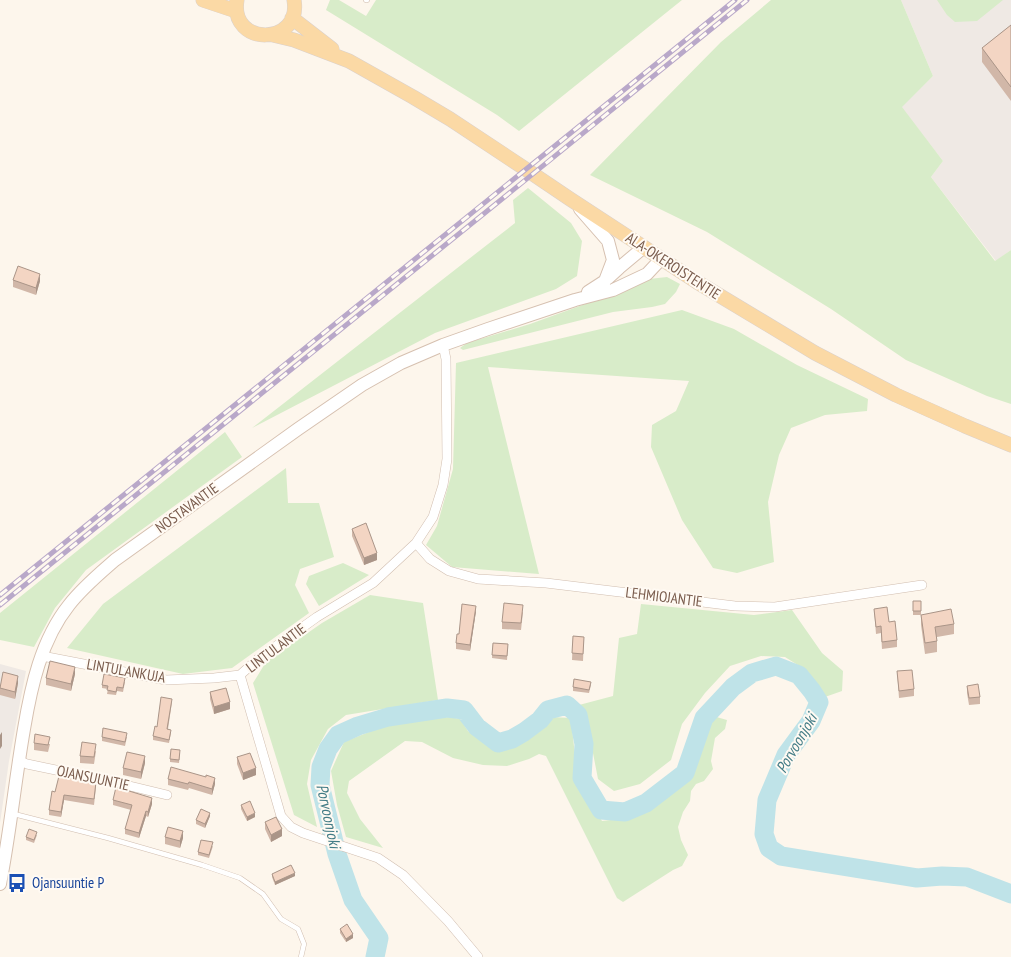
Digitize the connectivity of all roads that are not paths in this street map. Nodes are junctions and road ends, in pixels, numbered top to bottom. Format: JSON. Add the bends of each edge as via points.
{"nodes":[{"id":1,"x":203,"y":0,"type":"edge"},
{"id":2,"x":295,"y":1,"type":"edge"},
{"id":3,"x":236,"y":6,"type":"edge"},
{"id":4,"x":292,"y":18,"type":"junction"},
{"id":5,"x":273,"y":35,"type":"junction"},
{"id":6,"x":349,"y":62,"type":"junction"},
{"id":7,"x":570,"y":199,"type":"junction"},
{"id":8,"x":644,"y":248,"type":"junction"},
{"id":9,"x":661,"y":259,"type":"junction"},
{"id":10,"x":605,"y":281,"type":"junction"},
{"id":11,"x":575,"y":300,"type":"junction"},
{"id":12,"x":443,"y":345,"type":"junction"},
{"id":13,"x":1011,"y":445,"type":"edge"},
{"id":14,"x":416,"y":543,"type":"junction"},
{"id":15,"x":922,"y":585,"type":"dead end"},
{"id":16,"x":42,"y":656,"type":"junction"},
{"id":17,"x":240,"y":675,"type":"junction"},
{"id":18,"x":18,"y":760,"type":"junction"},
{"id":19,"x":167,"y":795,"type":"dead end"},
{"id":20,"x":11,"y":813,"type":"junction"},
{"id":21,"x":0,"y":884,"type":"edge"},
{"id":22,"x":302,"y":957,"type":"edge"},
{"id":23,"x":478,"y":957,"type":"edge"}],
"edges":[{"from":1,"to":3,"type":"main road"},
{"from":2,"to":4,"type":"main road"},
{"from":3,"to":5,"type":"main road","name":"ALA-OKEROISTENTIE","via":[[239,20],[245,28],[263,36]]},
{"from":4,"to":5,"type":"main road","via":[[284,29]]},
{"from":4,"to":6,"type":"main road","name":"ALA-OKEROISTENTIE"},
{"from":5,"to":6,"type":"main road","name":"ALA-OKEROISTENTIE"},
{"from":6,"to":7,"type":"main road","name":"ALA-OKEROISTENTIE","via":[[450,119]]},
{"from":7,"to":8,"type":"main road","name":"ALA-OKEROISTENTIE"},
{"from":7,"to":10,"type":"street","via":[[608,241],[613,260]]},
{"from":8,"to":9,"type":"main road","name":"ALA-OKEROISTENTIE"},
{"from":8,"to":10,"type":"street","name":"NOSTAVANTIE"},
{"from":9,"to":11,"type":"street","name":"NOSTAVANTIE","via":[[647,274],[613,290]]},
{"from":9,"to":13,"type":"main road","name":"ALA-OKEROISTENTIE","via":[[815,354],[896,395]]},
{"from":10,"to":11,"type":"street","name":"NOSTAVANTIE"},
{"from":11,"to":12,"type":"street","name":"NOSTAVANTIE"},
{"from":12,"to":14,"type":"street","name":"LINTULANTIE","via":[[446,359],[447,459],[443,485],[432,517]]},
{"from":12,"to":16,"type":"street","name":"NOSTAVANTIE","via":[[362,385],[115,560],[68,606]]},
{"from":14,"to":15,"type":"street","name":"LEHMIOJANTIE","via":[[430,559],[449,570],[478,579],[546,583],[735,606],[775,607]]},
{"from":14,"to":17,"type":"street","name":"LINTULANTIE","via":[[373,583],[317,617]]},
{"from":16,"to":17,"type":"street","name":"LINTULANKUJA","via":[[166,680]]},
{"from":16,"to":18,"type":"street","name":"NOSTAVANTIE","via":[[30,693]]},
{"from":17,"to":23,"type":"street","name":"LINTULANTIE","via":[[281,816],[291,827],[303,833],[378,858],[402,875]]},
{"from":18,"to":19,"type":"street","name":"OJANSUUNTIE"},
{"from":18,"to":20,"type":"street","name":"NOSTAVANTIE"},
{"from":20,"to":21,"type":"street","name":"NOSTAVANTIE"},
{"from":20,"to":22,"type":"lane","via":[[240,878],[263,894],[281,919],[298,929],[304,944]]}]}
